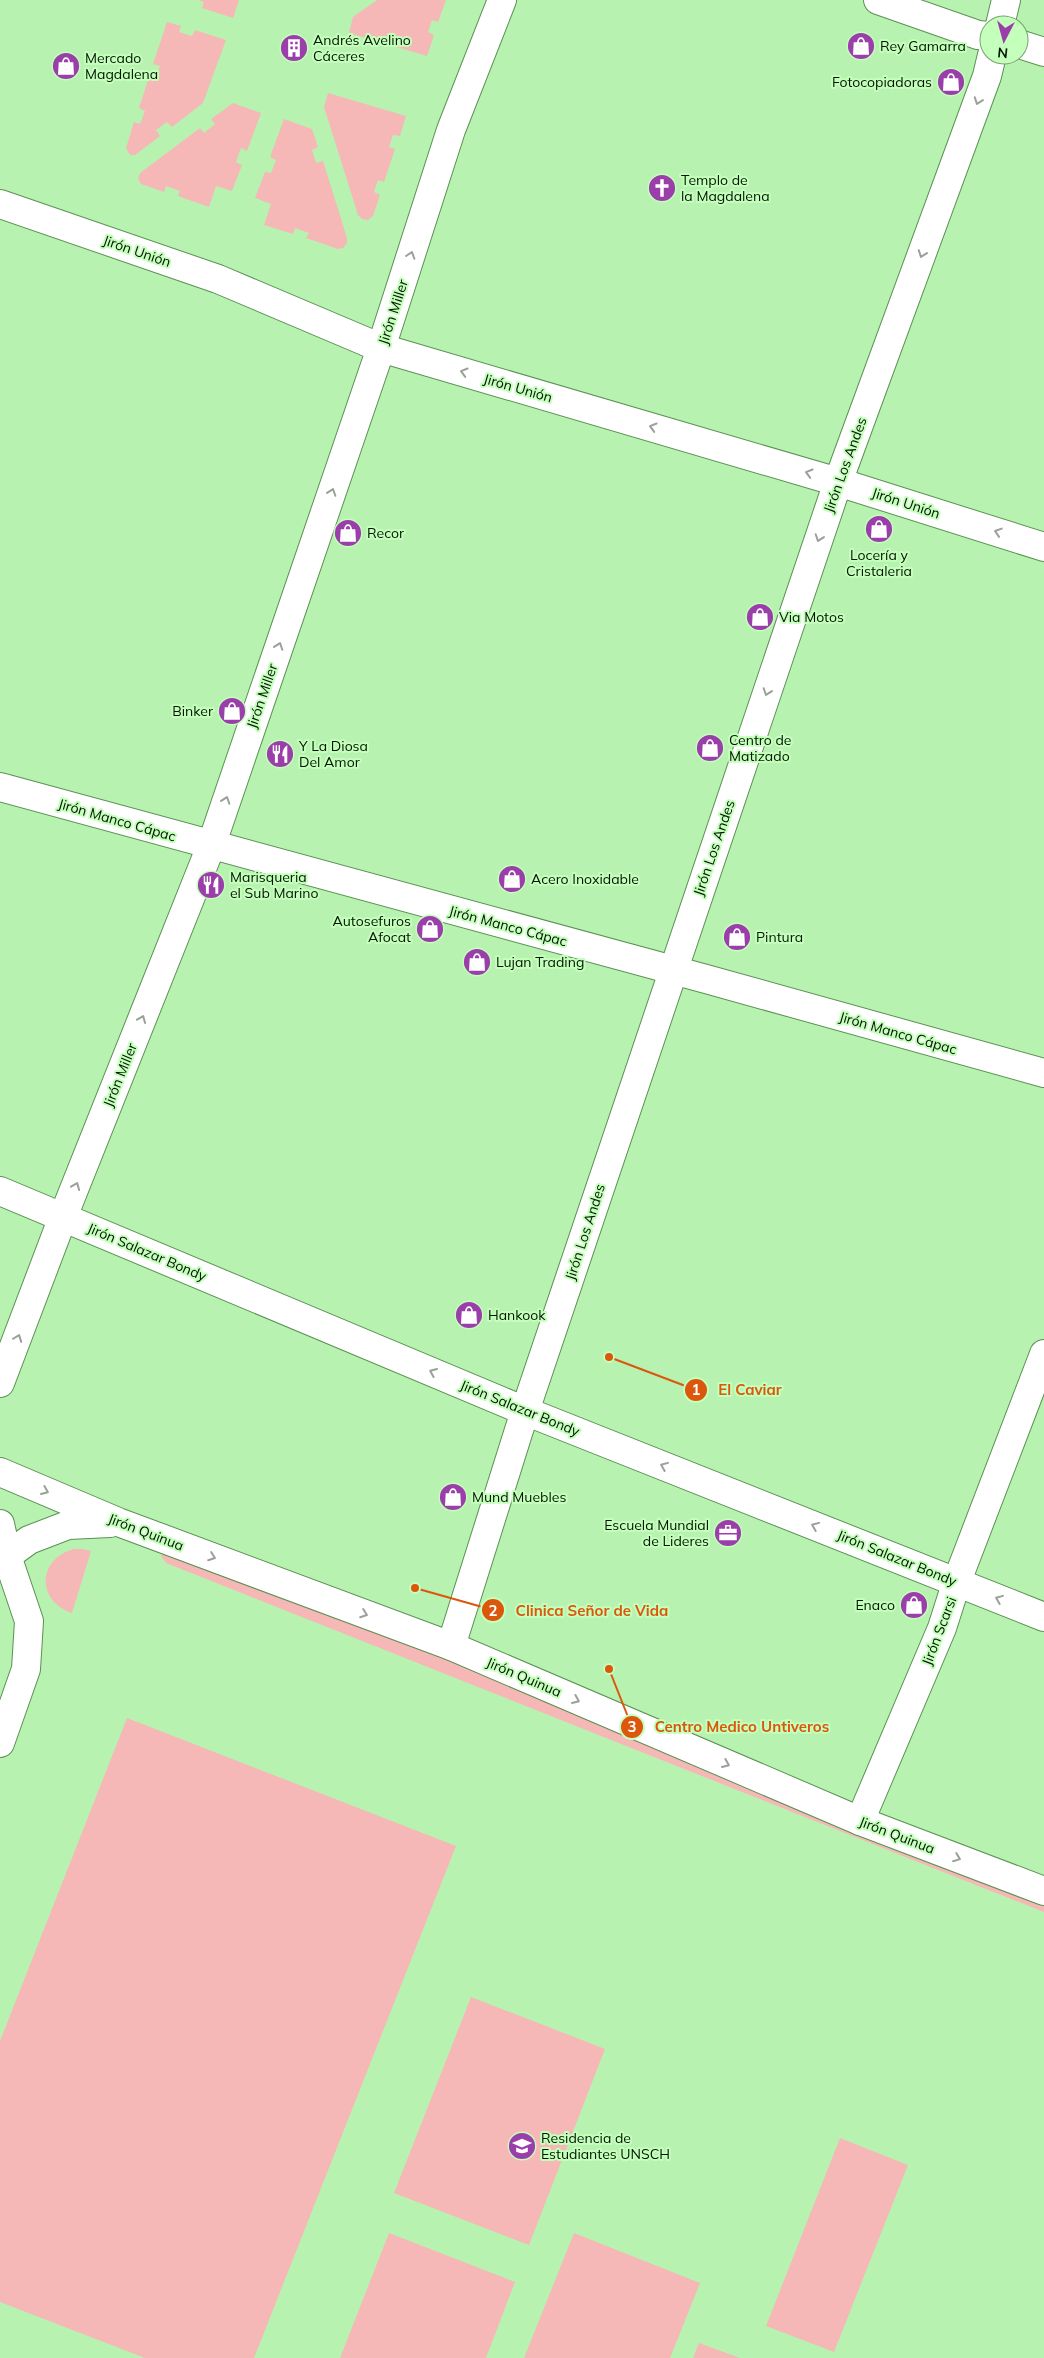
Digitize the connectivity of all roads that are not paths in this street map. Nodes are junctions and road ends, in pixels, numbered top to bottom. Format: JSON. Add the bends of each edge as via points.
{"nodes":[{"id":1,"x":502,"y":0,"type":"edge"},
{"id":2,"x":878,"y":0,"type":"edge"},
{"id":3,"x":1006,"y":0,"type":"edge"},
{"id":4,"x":1002,"y":15,"type":"edge"},
{"id":5,"x":979,"y":35,"type":"edge"},
{"id":6,"x":1029,"y":47,"type":"edge"},
{"id":7,"x":1044,"y":52,"type":"edge"},
{"id":8,"x":990,"y":65,"type":"edge"},
{"id":9,"x":0,"y":204,"type":"edge"},
{"id":10,"x":382,"y":348,"type":"junction"},
{"id":11,"x":838,"y":482,"type":"junction"},
{"id":12,"x":1044,"y":547,"type":"edge"},
{"id":13,"x":0,"y":787,"type":"edge"},
{"id":14,"x":211,"y":846,"type":"junction"},
{"id":15,"x":673,"y":971,"type":"junction"},
{"id":16,"x":1044,"y":1073,"type":"edge"},
{"id":17,"x":0,"y":1191,"type":"edge"},
{"id":18,"x":63,"y":1217,"type":"junction"},
{"id":19,"x":1044,"y":1354,"type":"edge"},
{"id":20,"x":0,"y":1383,"type":"edge"},
{"id":21,"x":525,"y":1411,"type":"junction"},
{"id":22,"x":0,"y":1472,"type":"edge"},
{"id":23,"x":118,"y":1522,"type":"junction"},
{"id":24,"x":0,"y":1524,"type":"edge"},
{"id":25,"x":7,"y":1556,"type":"junction"},
{"id":26,"x":957,"y":1581,"type":"junction"},
{"id":27,"x":1044,"y":1617,"type":"edge"},
{"id":28,"x":451,"y":1646,"type":"junction"},
{"id":29,"x":0,"y":1743,"type":"edge"},
{"id":30,"x":860,"y":1821,"type":"junction"},
{"id":31,"x":1044,"y":1891,"type":"edge"}],
"edges":[{"from":10,"to":1,"type":"street","name":"Jirón Miller","one_way":true,"via":[[451,130]]},
{"from":2,"to":5,"type":"street"},
{"from":3,"to":4,"type":"street"},
{"from":6,"to":7,"type":"street"},
{"from":8,"to":11,"type":"street","name":"Jirón Los Andes","one_way":true},
{"from":9,"to":10,"type":"street","name":"Jirón Unión","via":[[218,279]]},
{"from":11,"to":10,"type":"street","name":"Jirón Unión","one_way":true},
{"from":14,"to":10,"type":"street","name":"Jirón Miller","one_way":true},
{"from":12,"to":11,"type":"street","name":"Jirón Unión","one_way":true},
{"from":11,"to":15,"type":"street","name":"Jirón Los Andes","one_way":true},
{"from":13,"to":14,"type":"street","name":"Jirón Manco Cápac"},
{"from":14,"to":15,"type":"street","name":"Jirón Manco Cápac"},
{"from":18,"to":14,"type":"street","name":"Jirón Miller","one_way":true},
{"from":15,"to":16,"type":"street","name":"Jirón Manco Cápac"},
{"from":15,"to":21,"type":"street","name":"Jirón Los Andes"},
{"from":17,"to":18,"type":"street","name":"Jirón Salazar Bondy"},
{"from":20,"to":18,"type":"street","name":"Jirón Miller","one_way":true},
{"from":21,"to":18,"type":"street","name":"Jirón Salazar Bondy","one_way":true},
{"from":19,"to":26,"type":"street","name":"Jirón Scarsi"},
{"from":26,"to":21,"type":"street","name":"Jirón Salazar Bondy","one_way":true},
{"from":21,"to":28,"type":"street","name":"Jirón Los Andes"},
{"from":22,"to":23,"type":"street","name":"Jirón Quinua","one_way":true},
{"from":23,"to":25,"type":"street","via":[[68,1525],[29,1540]]},
{"from":23,"to":28,"type":"street","name":"Jirón Quinua","one_way":true},
{"from":24,"to":25,"type":"street"},
{"from":25,"to":29,"type":"street","via":[[29,1621],[26,1669]]},
{"from":27,"to":26,"type":"street","name":"Jirón Salazar Bondy","one_way":true},
{"from":26,"to":30,"type":"street","name":"Jirón Scarsi","via":[[942,1628]]},
{"from":28,"to":30,"type":"street","name":"Jirón Quinua","one_way":true},
{"from":30,"to":31,"type":"street","name":"Jirón Quinua","one_way":true}]}
